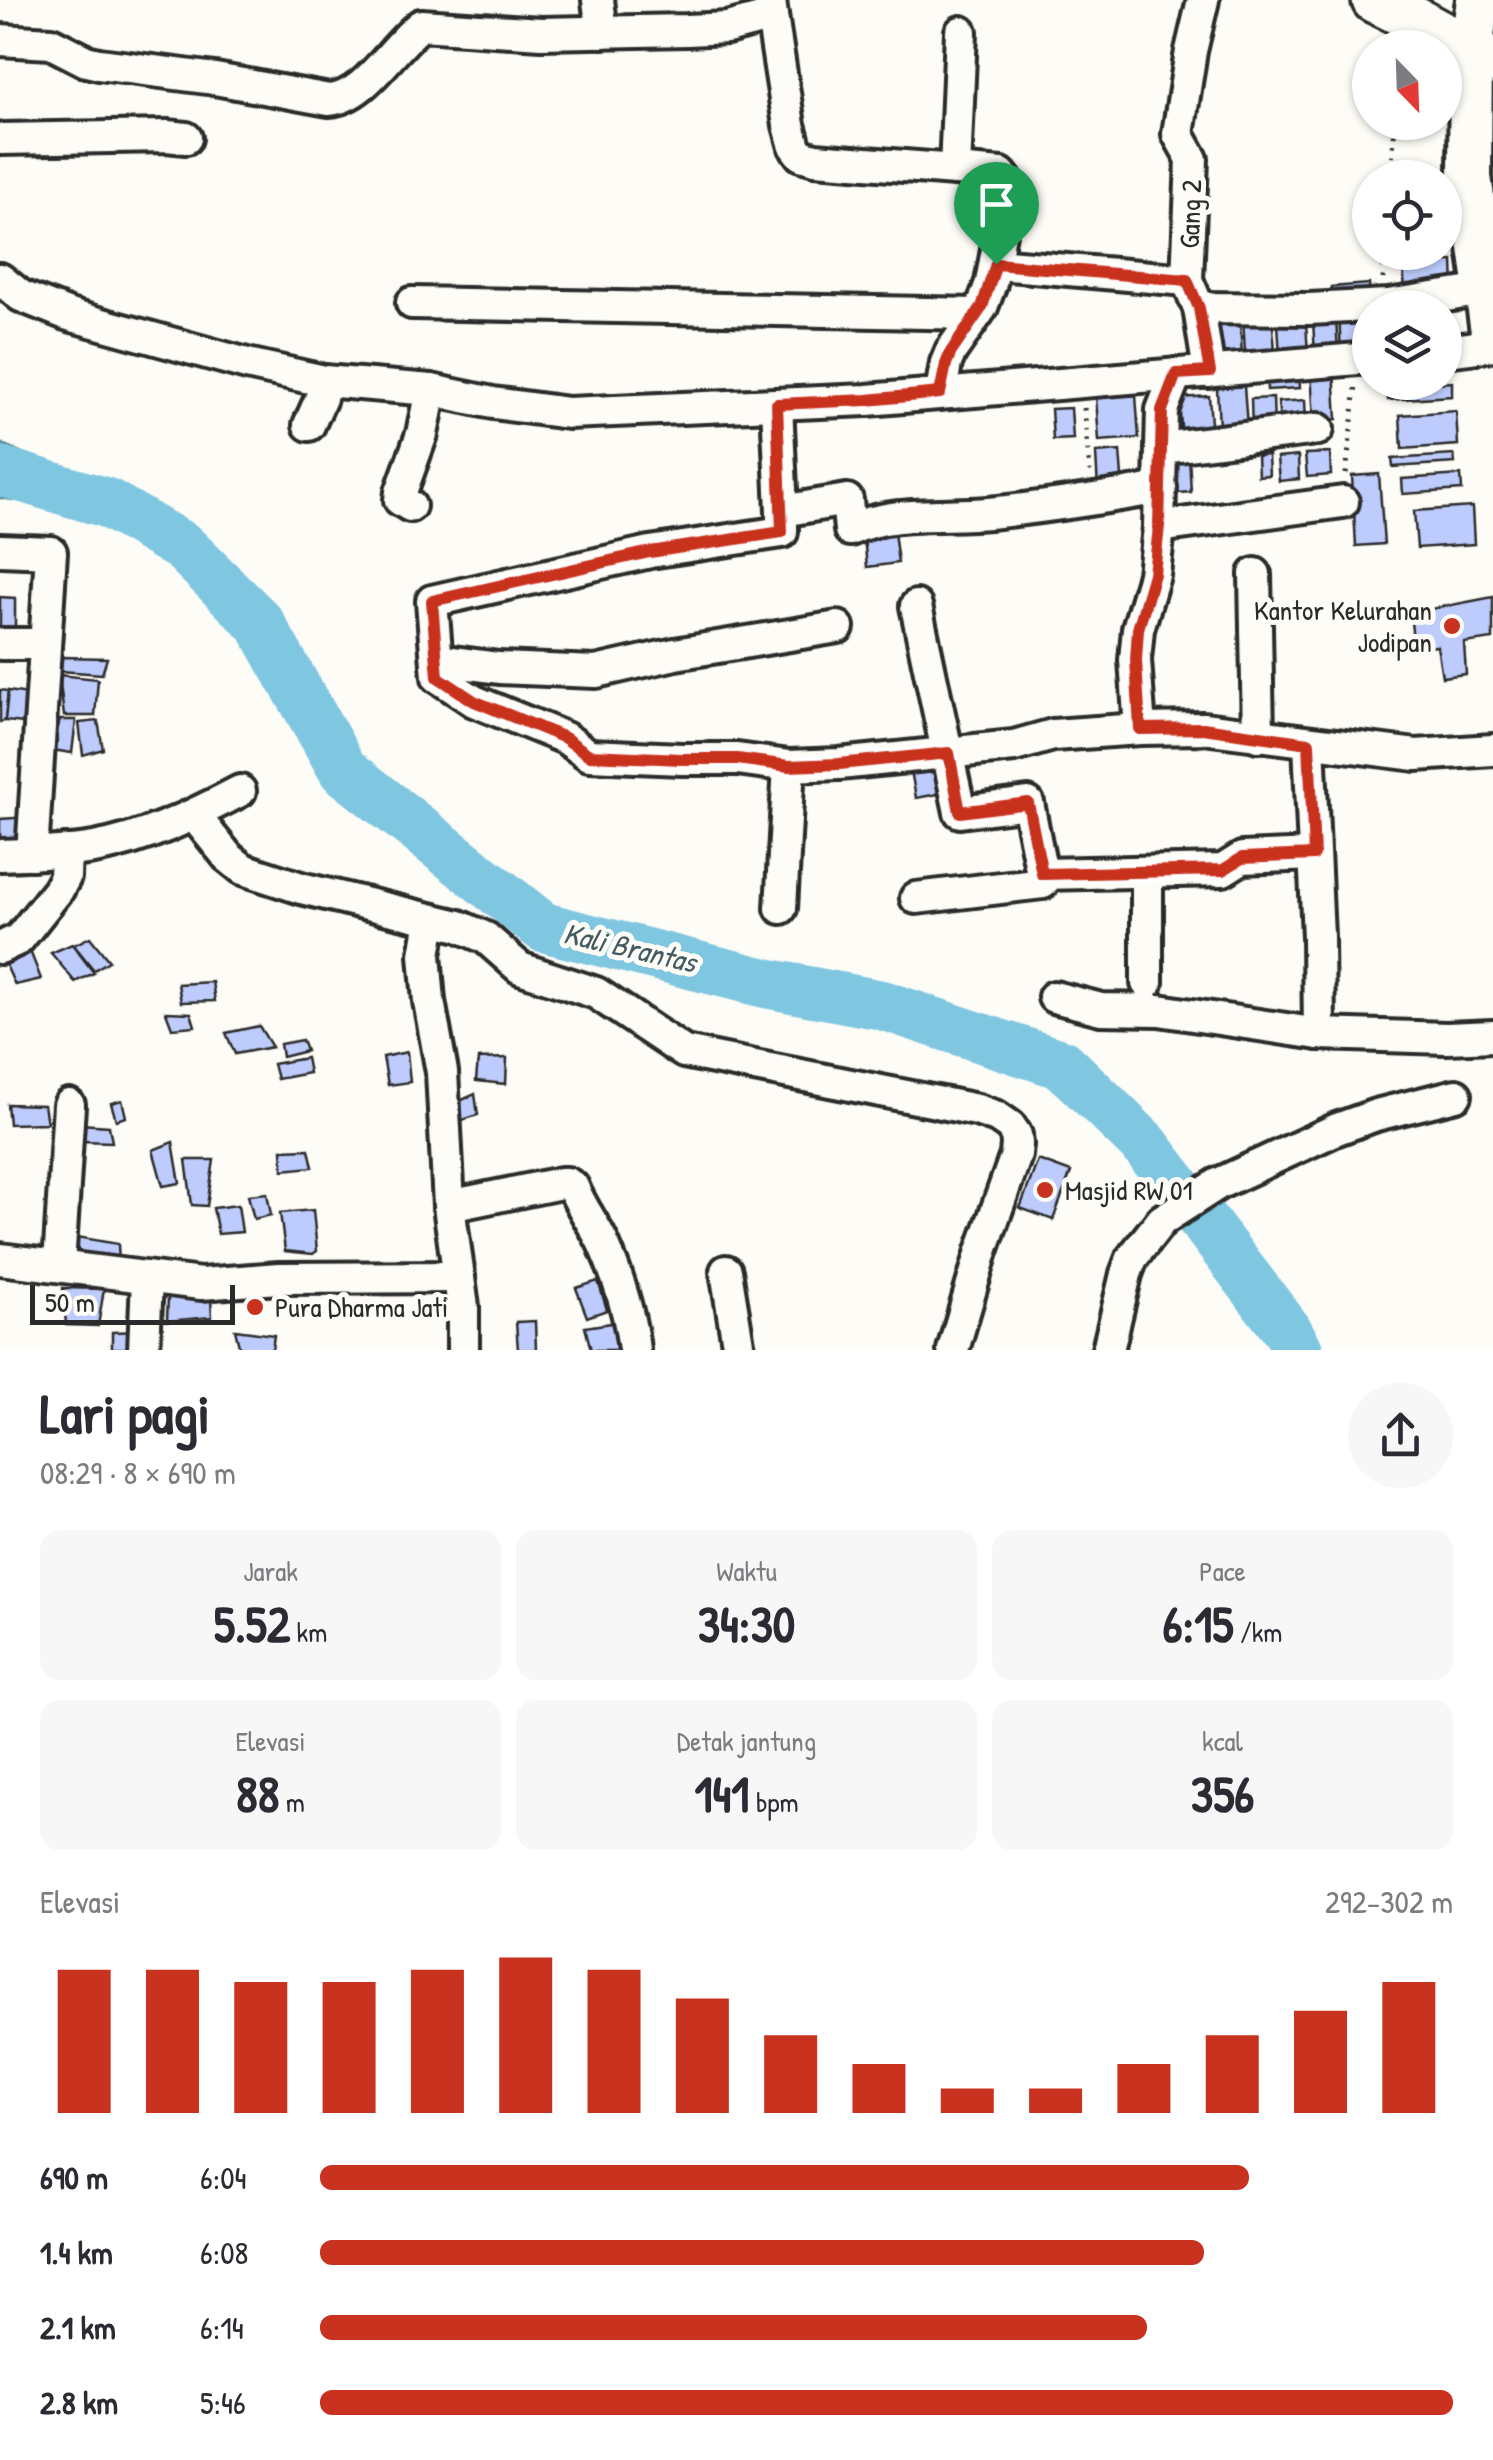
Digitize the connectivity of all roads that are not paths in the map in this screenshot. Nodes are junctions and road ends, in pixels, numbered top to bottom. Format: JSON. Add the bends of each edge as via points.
{"nodes":[{"id":1,"x":598,"y":0,"type":"edge"},
{"id":2,"x":1203,"y":0,"type":"edge"},
{"id":3,"x":1375,"y":0,"type":"edge"},
{"id":4,"x":1478,"y":0,"type":"edge"},
{"id":5,"x":771,"y":8,"type":"edge"},
{"id":6,"x":602,"y":32,"type":"junction"},
{"id":7,"x":960,"y":32,"type":"dead end"},
{"id":8,"x":0,"y":40,"type":"edge"},
{"id":9,"x":1482,"y":56,"type":"edge"},
{"id":10,"x":186,"y":138,"type":"dead end"},
{"id":11,"x":0,"y":139,"type":"edge"},
{"id":12,"x":955,"y":170,"type":"junction"},
{"id":13,"x":996,"y":264,"type":"junction"},
{"id":14,"x":0,"y":279,"type":"edge"},
{"id":15,"x":1484,"y":290,"type":"junction"},
{"id":16,"x":1193,"y":294,"type":"junction"},
{"id":17,"x":412,"y":303,"type":"dead end"},
{"id":18,"x":977,"y":314,"type":"junction"},
{"id":19,"x":1493,"y":342,"type":"edge"},
{"id":20,"x":1462,"y":348,"type":"edge"},
{"id":21,"x":1352,"y":360,"type":"edge"},
{"id":22,"x":1210,"y":372,"type":"junction"},
{"id":23,"x":1176,"y":374,"type":"junction"},
{"id":24,"x":324,"y":382,"type":"junction"},
{"id":25,"x":431,"y":390,"type":"junction"},
{"id":26,"x":940,"y":393,"type":"junction"},
{"id":27,"x":777,"y":404,"type":"junction"},
{"id":28,"x":309,"y":425,"type":"dead end"},
{"id":29,"x":1318,"y":429,"type":"dead end"},
{"id":30,"x":1162,"y":448,"type":"junction"},
{"id":31,"x":1160,"y":488,"type":"junction"},
{"id":32,"x":1344,"y":502,"type":"road end"},
{"id":33,"x":410,"y":506,"type":"dead end"},
{"id":34,"x":782,"y":510,"type":"junction"},
{"id":35,"x":1159,"y":526,"type":"junction"},
{"id":36,"x":0,"y":550,"type":"edge"},
{"id":37,"x":1255,"y":574,"type":"dead end"},
{"id":38,"x":916,"y":606,"type":"dead end"},
{"id":39,"x":838,"y":627,"type":"dead end"},
{"id":40,"x":0,"y":644,"type":"edge"},
{"id":41,"x":45,"y":644,"type":"junction"},
{"id":42,"x":438,"y":660,"type":"junction"},
{"id":43,"x":1140,"y":729,"type":"junction"},
{"id":44,"x":1258,"y":736,"type":"junction"},
{"id":45,"x":1309,"y":743,"type":"junction"},
{"id":46,"x":1493,"y":750,"type":"edge"},
{"id":47,"x":949,"y":753,"type":"junction"},
{"id":48,"x":789,"y":766,"type":"junction"},
{"id":49,"x":240,"y":792,"type":"dead end"},
{"id":50,"x":194,"y":815,"type":"junction"},
{"id":51,"x":66,"y":852,"type":"junction"},
{"id":52,"x":32,"y":854,"type":"junction"},
{"id":53,"x":0,"y":855,"type":"edge"},
{"id":54,"x":1314,"y":855,"type":"junction"},
{"id":55,"x":1147,"y":872,"type":"junction"},
{"id":56,"x":1042,"y":874,"type":"junction"},
{"id":57,"x":916,"y":898,"type":"dead end"},
{"id":58,"x":781,"y":908,"type":"dead end"},
{"id":59,"x":431,"y":920,"type":"junction"},
{"id":60,"x":0,"y":948,"type":"edge"},
{"id":61,"x":1147,"y":984,"type":"dead end"},
{"id":62,"x":1054,"y":996,"type":"dead end"},
{"id":63,"x":1319,"y":1034,"type":"junction"},
{"id":64,"x":1493,"y":1036,"type":"edge"},
{"id":65,"x":1456,"y":1095,"type":"dead end"},
{"id":66,"x":68,"y":1106,"type":"dead end"},
{"id":67,"x":449,"y":1206,"type":"junction"},
{"id":68,"x":0,"y":1258,"type":"edge"},
{"id":69,"x":59,"y":1266,"type":"junction"},
{"id":70,"x":726,"y":1271,"type":"dead end"},
{"id":71,"x":459,"y":1277,"type":"junction"},
{"id":72,"x":147,"y":1278,"type":"junction"},
{"id":73,"x":144,"y":1350,"type":"edge"},
{"id":74,"x":463,"y":1350,"type":"edge"},
{"id":75,"x":634,"y":1350,"type":"edge"},
{"id":76,"x":739,"y":1350,"type":"edge"},
{"id":77,"x":953,"y":1350,"type":"edge"},
{"id":78,"x":1108,"y":1350,"type":"edge"}],
"edges":[{"from":1,"to":6,"type":"street"},
{"from":2,"to":16,"type":"street","name":"Gang 2","via":[[1178,134],[1192,159]]},
{"from":3,"to":9,"type":"main road"},
{"from":4,"to":9,"type":"main road"},
{"from":5,"to":6,"type":"street","via":[[727,28]]},
{"from":5,"to":12,"type":"street","via":[[789,125],[802,155]]},
{"from":6,"to":8,"type":"street","via":[[421,26],[361,87],[329,100],[99,64],[44,42]]},
{"from":7,"to":12,"type":"street"},
{"from":9,"to":15,"type":"main road","via":[[1470,178]]},
{"from":10,"to":11,"type":"street"},
{"from":12,"to":13,"type":"street","via":[[1002,174],[1008,183]]},
{"from":13,"to":16,"type":"street"},
{"from":13,"to":18,"type":"street"},
{"from":14,"to":24,"type":"street","via":[[21,296],[69,315]]},
{"from":15,"to":16,"type":"street","via":[[1309,309]]},
{"from":15,"to":19,"type":"main road"},
{"from":16,"to":22,"type":"street","name":"Gang 2"},
{"from":17,"to":18,"type":"street"},
{"from":18,"to":26,"type":"street","via":[[951,352]]},
{"from":19,"to":20,"type":"street"},
{"from":21,"to":22,"type":"street"},
{"from":22,"to":23,"type":"street"},
{"from":23,"to":26,"type":"street"},
{"from":23,"to":30,"type":"street","via":[[1162,410]]},
{"from":24,"to":25,"type":"street"},
{"from":24,"to":28,"type":"street"},
{"from":25,"to":27,"type":"street","via":[[568,412]]},
{"from":25,"to":33,"type":"street","via":[[401,492],[400,500]]},
{"from":26,"to":27,"type":"street"},
{"from":27,"to":34,"type":"street"},
{"from":29,"to":30,"type":"street"},
{"from":30,"to":31,"type":"street"},
{"from":31,"to":34,"type":"street","via":[[867,522],[850,530],[847,500]]},
{"from":31,"to":35,"type":"street"},
{"from":32,"to":35,"type":"street"},
{"from":34,"to":42,"type":"street","via":[[782,532],[650,552],[432,601]]},
{"from":35,"to":43,"type":"street","via":[[1138,629]]},
{"from":36,"to":41,"type":"street","via":[[50,552]]},
{"from":37,"to":44,"type":"street"},
{"from":38,"to":47,"type":"street"},
{"from":39,"to":42,"type":"street","via":[[596,672]]},
{"from":40,"to":41,"type":"street"},
{"from":41,"to":52,"type":"street"},
{"from":42,"to":48,"type":"street","via":[[438,677],[474,701],[565,738],[589,755]]},
{"from":43,"to":44,"type":"street"},
{"from":43,"to":47,"type":"street"},
{"from":44,"to":45,"type":"street"},
{"from":45,"to":46,"type":"street","via":[[1416,755]]},
{"from":45,"to":54,"type":"street"},
{"from":47,"to":48,"type":"street"},
{"from":47,"to":56,"type":"street","via":[[960,812],[1028,803]]},
{"from":48,"to":58,"type":"street"},
{"from":49,"to":50,"type":"street"},
{"from":50,"to":51,"type":"street","via":[[116,843]]},
{"from":50,"to":59,"type":"street","via":[[243,870]]},
{"from":51,"to":52,"type":"street"},
{"from":51,"to":60,"type":"street","via":[[66,877],[58,890],[19,939]]},
{"from":52,"to":53,"type":"street"},
{"from":54,"to":55,"type":"street","via":[[1242,858],[1223,870]]},
{"from":54,"to":63,"type":"street"},
{"from":55,"to":56,"type":"street"},
{"from":55,"to":61,"type":"street"},
{"from":56,"to":57,"type":"street","via":[[1043,883]]},
{"from":59,"to":67,"type":"street","via":[[425,955],[442,1072]]},
{"from":59,"to":77,"type":"street","via":[[486,938],[520,968],[596,993],[684,1052],[977,1110],[1010,1126],[1016,1155]]},
{"from":62,"to":63,"type":"street","via":[[1102,1008]]},
{"from":63,"to":64,"type":"street"},
{"from":65,"to":78,"type":"street","via":[[1338,1129],[1218,1184],[1162,1220],[1132,1258]]},
{"from":66,"to":69,"type":"street"},
{"from":67,"to":71,"type":"street"},
{"from":67,"to":75,"type":"street","via":[[567,1182],[615,1273]]},
{"from":68,"to":69,"type":"street"},
{"from":69,"to":72,"type":"street"},
{"from":70,"to":76,"type":"street"},
{"from":71,"to":72,"type":"street","via":[[202,1284]]},
{"from":71,"to":74,"type":"street"},
{"from":72,"to":73,"type":"street"}]}
